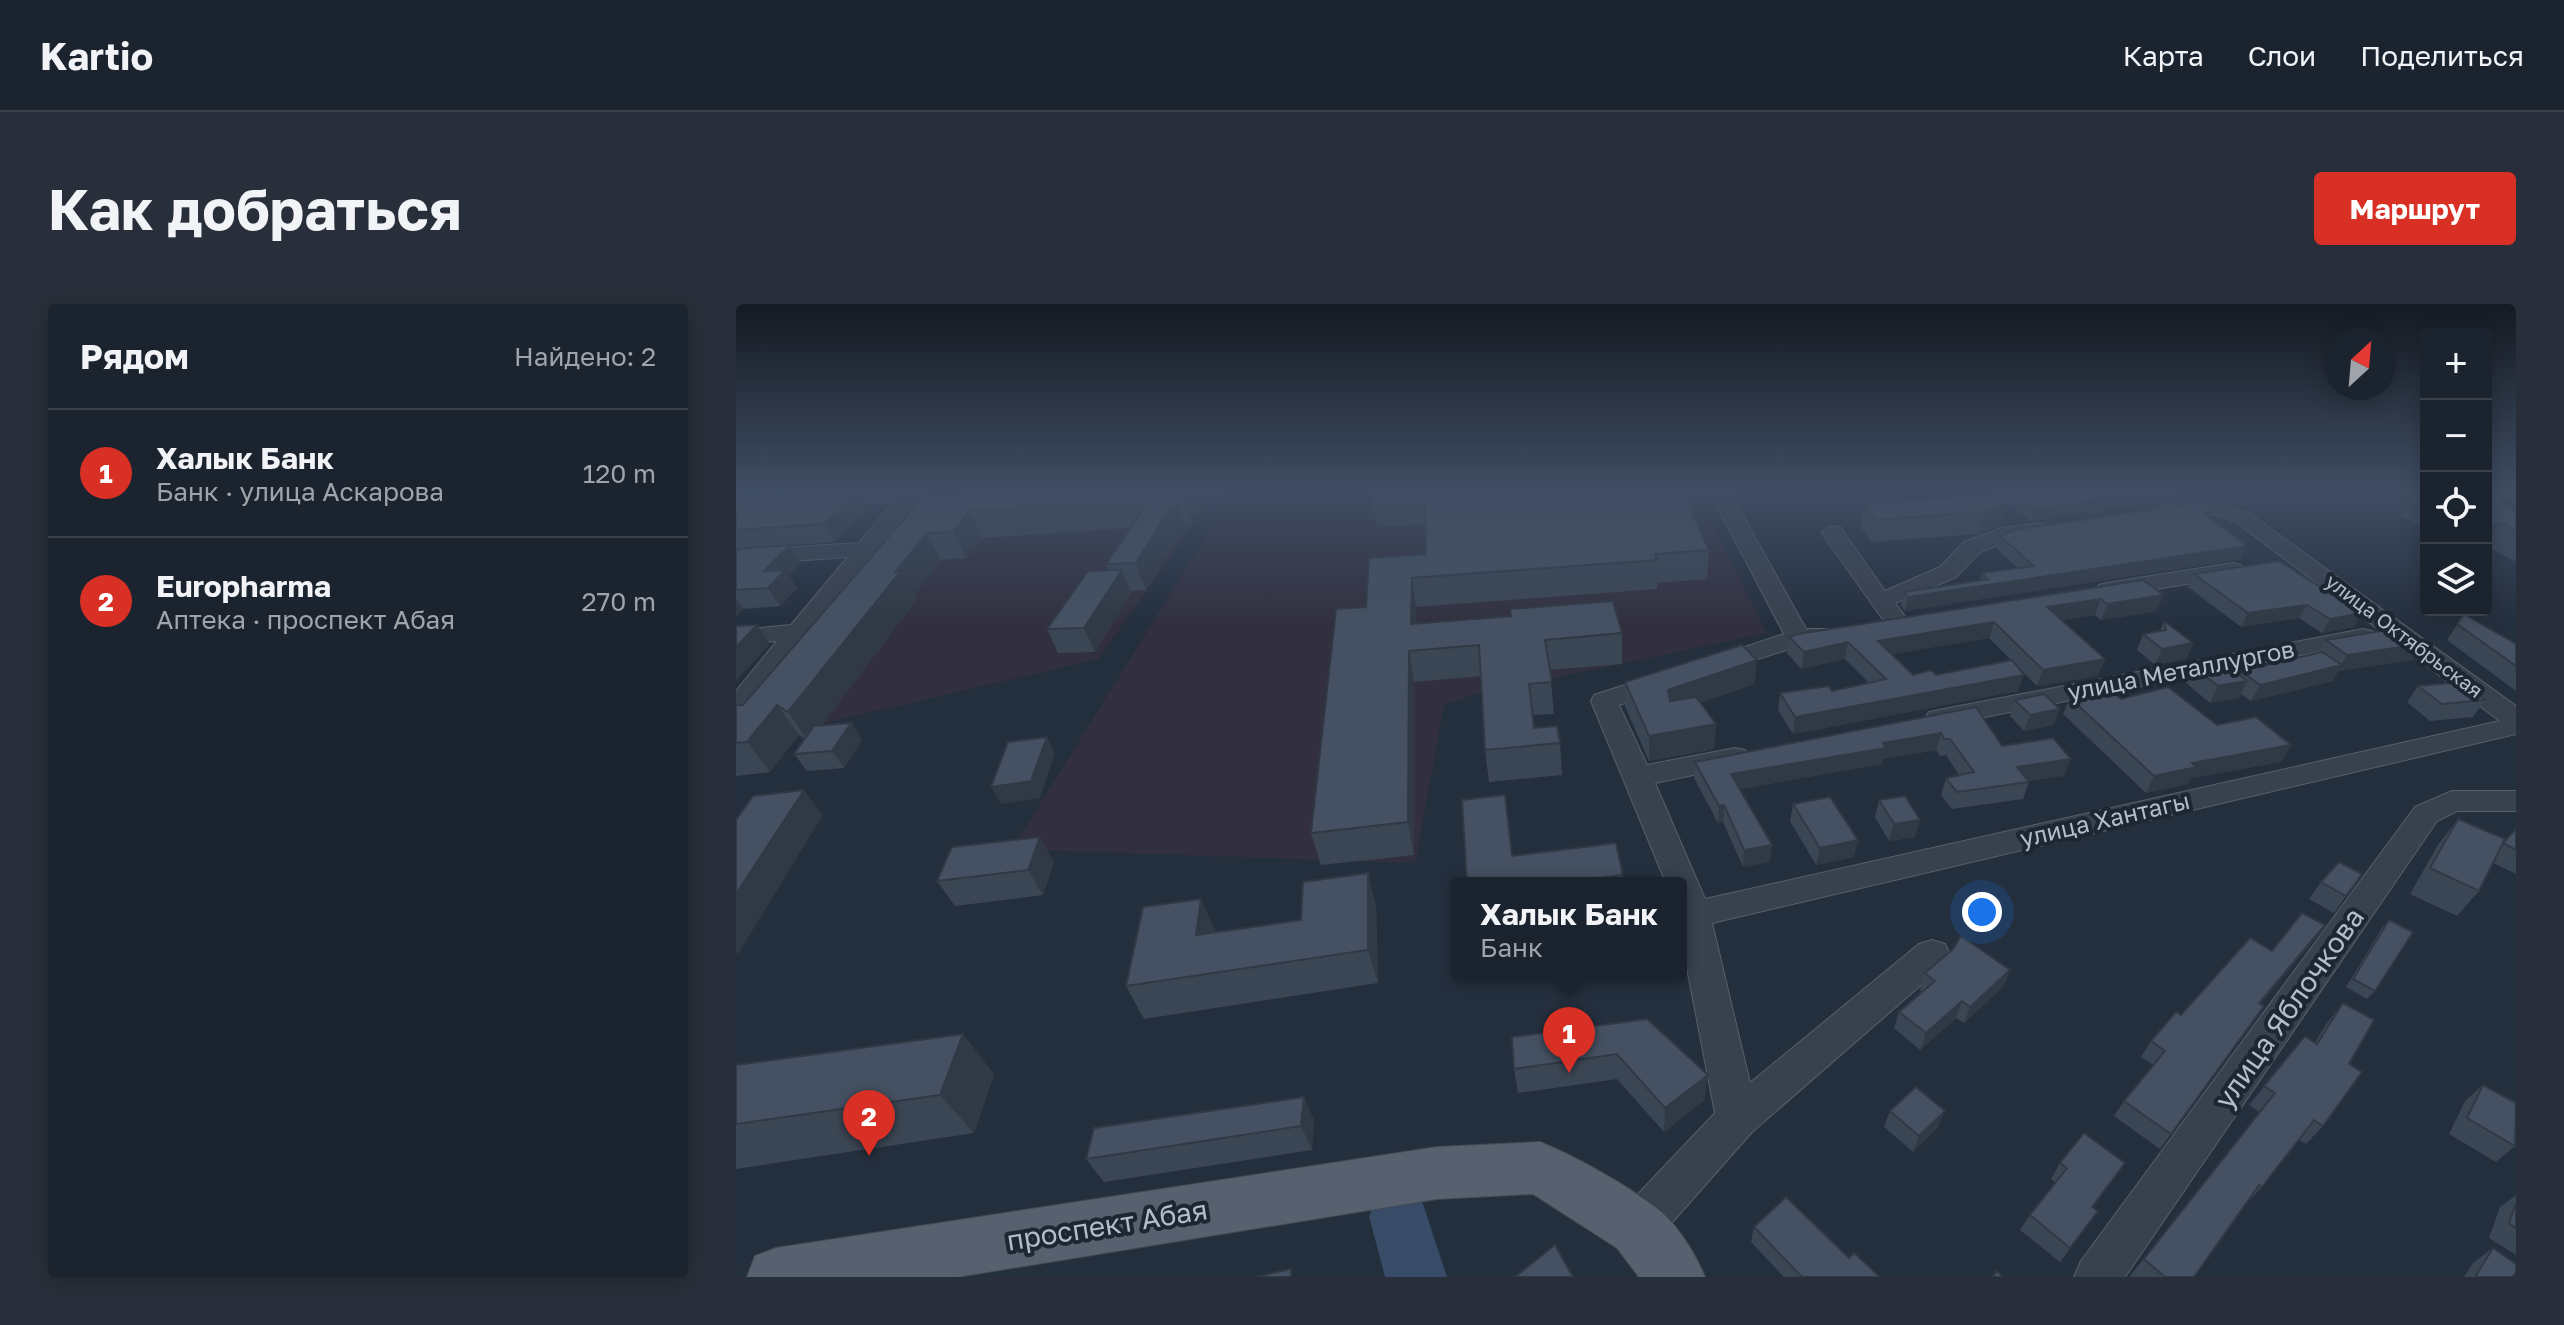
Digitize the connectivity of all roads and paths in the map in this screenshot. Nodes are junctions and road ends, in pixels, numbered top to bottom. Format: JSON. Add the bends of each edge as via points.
{"nodes":[{"id":1,"x":879,"y":534,"type":"edge"},
{"id":2,"x":1742,"y":534,"type":"edge"},
{"id":3,"x":1834,"y":534,"type":"edge"},
{"id":4,"x":2005,"y":534,"type":"edge"},
{"id":5,"x":2266,"y":534,"type":"edge"},
{"id":6,"x":867,"y":549,"type":"junction"},
{"id":7,"x":736,"y":558,"type":"edge"},
{"id":8,"x":2301,"y":559,"type":"junction"},
{"id":9,"x":2084,"y":593,"type":"edge"},
{"id":10,"x":1881,"y":601,"type":"junction"},
{"id":11,"x":2396,"y":629,"type":"junction"},
{"id":12,"x":801,"y":632,"type":"junction"},
{"id":13,"x":736,"y":637,"type":"edge"},
{"id":14,"x":1798,"y":638,"type":"junction"},
{"id":15,"x":736,"y":708,"type":"edge"},
{"id":16,"x":1915,"y":722,"type":"edge"},
{"id":17,"x":2515,"y":723,"type":"edge"},
{"id":18,"x":1759,"y":753,"type":"edge"},
{"id":19,"x":1635,"y":777,"type":"junction"},
{"id":20,"x":2516,"y":801,"type":"edge"},
{"id":21,"x":1679,"y":877,"type":"edge"},
{"id":22,"x":1687,"y":901,"type":"edge"},
{"id":23,"x":1692,"y":915,"type":"junction"},
{"id":24,"x":1932,"y":954,"type":"dead end"},
{"id":25,"x":1737,"y":1119,"type":"junction"},
{"id":26,"x":1637,"y":1228,"type":"junction"},
{"id":27,"x":776,"y":1277,"type":"edge"},
{"id":28,"x":1676,"y":1277,"type":"edge"},
{"id":29,"x":2097,"y":1277,"type":"edge"}],
"edges":[{"from":1,"to":6,"type":"street"},
{"from":2,"to":14,"type":"street"},
{"from":3,"to":10,"type":"street"},
{"from":4,"to":10,"type":"street","via":[[1972,547],[1948,572]]},
{"from":5,"to":8,"type":"street","name":"улица Октябрьская"},
{"from":6,"to":7,"type":"street"},
{"from":6,"to":12,"type":"street"},
{"from":8,"to":9,"type":"street"},
{"from":8,"to":11,"type":"street","name":"улица Октябрьская"},
{"from":10,"to":14,"type":"street","via":[[1906,622]]},
{"from":11,"to":16,"type":"street","name":"улица Металлургов"},
{"from":11,"to":17,"type":"street","name":"улица Октябрьская"},
{"from":12,"to":13,"type":"street"},
{"from":12,"to":15,"type":"street"},
{"from":14,"to":19,"type":"street","via":[[1604,701]]},
{"from":17,"to":23,"type":"street","name":"улица Хантагы"},
{"from":18,"to":19,"type":"street"},
{"from":19,"to":21,"type":"street","via":[[1657,815]]},
{"from":20,"to":29,"type":"street","name":"улица Яблочкова","via":[[2452,801],[2426,814]]},
{"from":22,"to":23,"type":"street"},
{"from":23,"to":25,"type":"street"},
{"from":24,"to":25,"type":"street"},
{"from":25,"to":26,"type":"street"},
{"from":26,"to":27,"type":"main road","name":"проспект Абая","via":[[1540,1168],[1437,1173]]},
{"from":26,"to":28,"type":"main road","name":"проспект Абая"}]}
